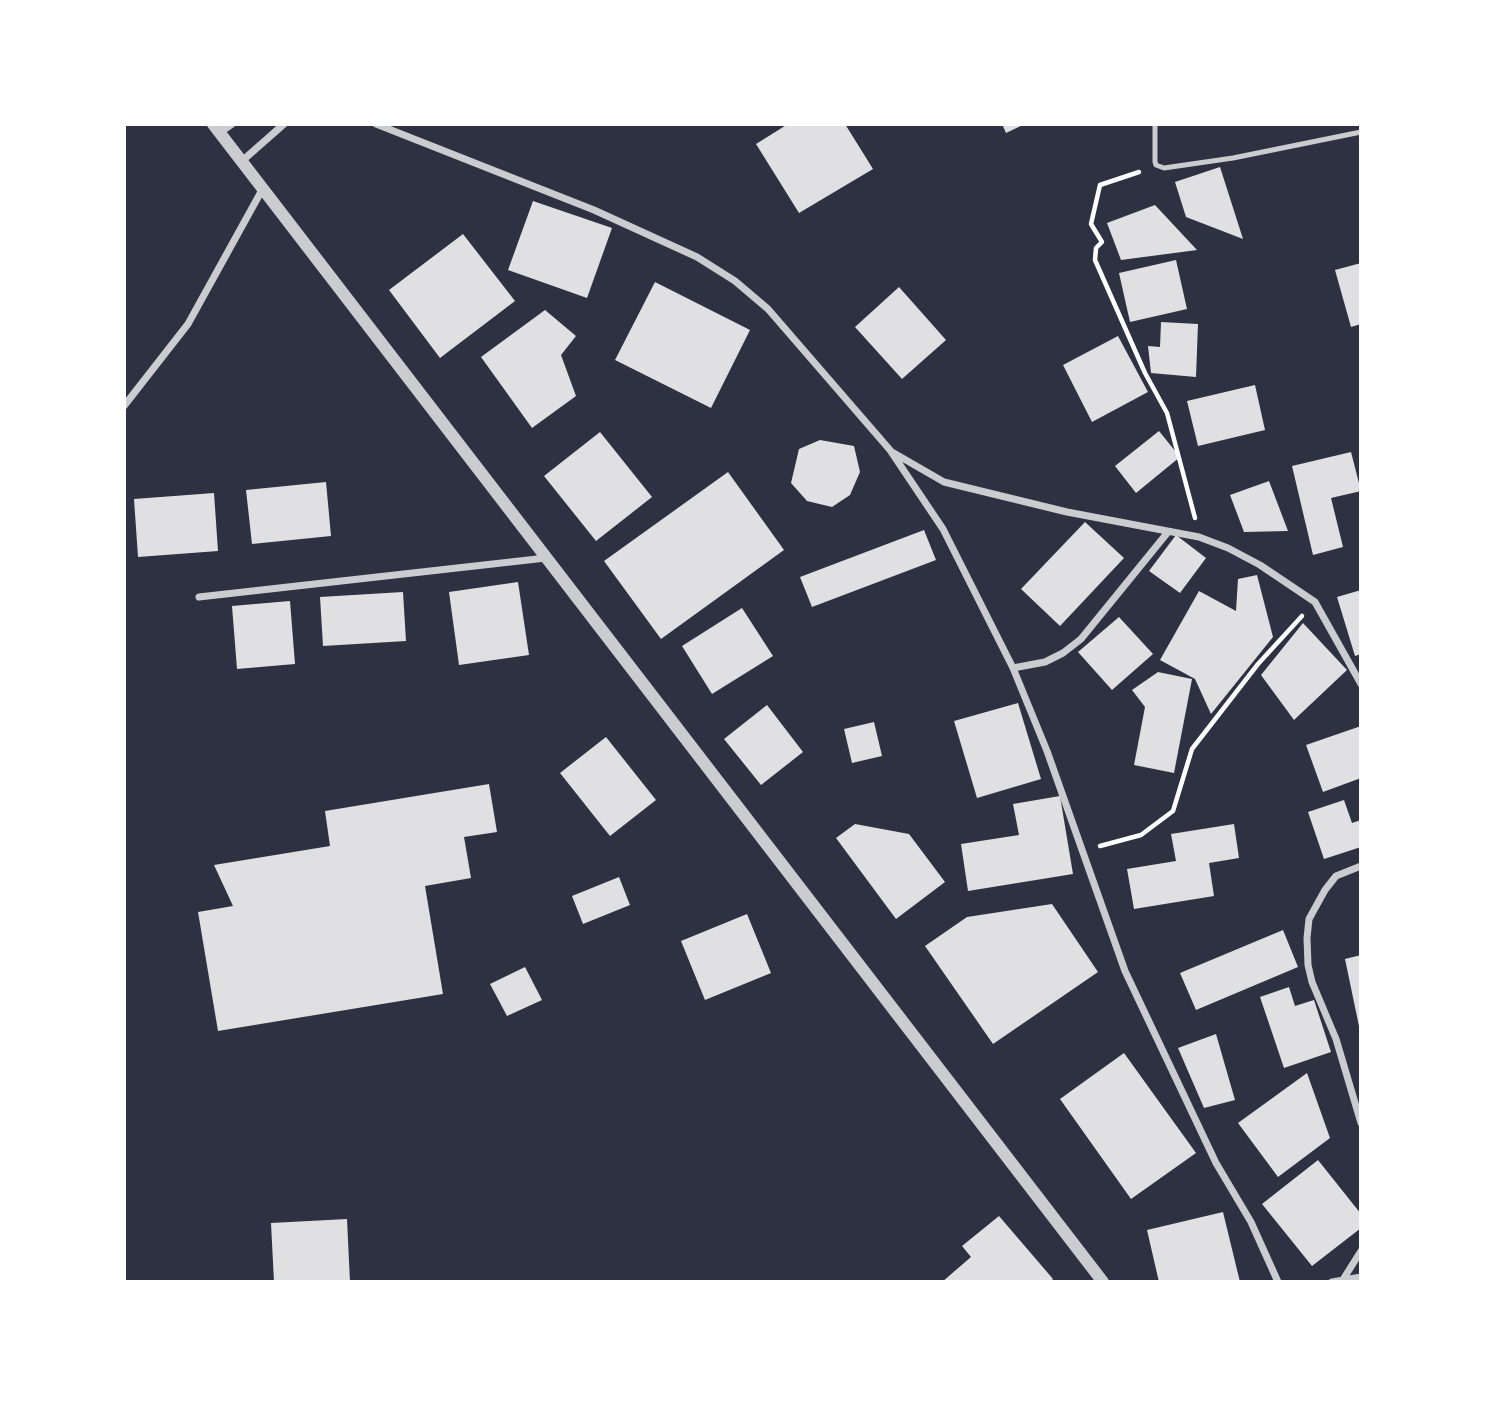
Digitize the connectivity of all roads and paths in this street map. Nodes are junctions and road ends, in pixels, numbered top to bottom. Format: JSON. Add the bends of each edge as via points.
{"nodes":[{"id":1,"x":232,"y":124,"type":"edge"},
{"id":2,"x":284,"y":124,"type":"edge"},
{"id":3,"x":376,"y":124,"type":"edge"},
{"id":4,"x":1155,"y":124,"type":"edge"},
{"id":5,"x":216,"y":129,"type":"edge"},
{"id":6,"x":1361,"y":132,"type":"edge"},
{"id":7,"x":242,"y":161,"type":"junction"},
{"id":8,"x":1156,"y":165,"type":"junction"},
{"id":9,"x":262,"y":190,"type":"junction"},
{"id":10,"x":124,"y":406,"type":"edge"},
{"id":11,"x":890,"y":450,"type":"junction"},
{"id":12,"x":1168,"y":531,"type":"junction"},
{"id":13,"x":1199,"y":537,"type":"junction"},
{"id":14,"x":546,"y":558,"type":"junction"},
{"id":15,"x":199,"y":597,"type":"dead end"},
{"id":16,"x":1315,"y":602,"type":"junction"},
{"id":17,"x":1013,"y":668,"type":"junction"},
{"id":18,"x":1361,"y":685,"type":"edge"},
{"id":19,"x":1082,"y":851,"type":"junction"},
{"id":20,"x":1361,"y":866,"type":"edge"},
{"id":21,"x":1361,"y":1123,"type":"edge"},
{"id":22,"x":1361,"y":1251,"type":"edge"},
{"id":23,"x":1361,"y":1277,"type":"edge"},
{"id":24,"x":1345,"y":1278,"type":"junction"},
{"id":25,"x":1103,"y":1282,"type":"edge"},
{"id":26,"x":1278,"y":1282,"type":"edge"},
{"id":27,"x":1332,"y":1282,"type":"edge"}],
"edges":[{"from":1,"to":5,"type":"street"},
{"from":2,"to":7,"type":"street"},
{"from":3,"to":11,"type":"street","via":[[594,209],[697,257],[735,281],[768,309]]},
{"from":4,"to":8,"type":"lane"},
{"from":5,"to":7,"type":"street"},
{"from":6,"to":8,"type":"lane","via":[[1233,158]]},
{"from":7,"to":9,"type":"street"},
{"from":8,"to":13,"type":"path","via":[[1100,185],[1091,224],[1102,242],[1095,260],[1167,413]]},
{"from":9,"to":10,"type":"street","via":[[188,324]]},
{"from":9,"to":14,"type":"street"},
{"from":11,"to":12,"type":"street","via":[[944,482]]},
{"from":11,"to":17,"type":"street","via":[[943,529]]},
{"from":12,"to":13,"type":"street"},
{"from":12,"to":17,"type":"street","via":[[1080,639],[1045,662]]},
{"from":13,"to":16,"type":"street","via":[[1260,565]]},
{"from":14,"to":15,"type":"street"},
{"from":14,"to":25,"type":"street"},
{"from":16,"to":18,"type":"street"},
{"from":16,"to":19,"type":"path","via":[[1258,664],[1192,749],[1172,811],[1141,835]]},
{"from":17,"to":19,"type":"street"},
{"from":19,"to":26,"type":"street","via":[[1125,971]]},
{"from":20,"to":21,"type":"street","via":[[1336,876],[1325,890],[1309,919],[1307,937],[1312,982],[1336,1039]]},
{"from":22,"to":24,"type":"street"},
{"from":23,"to":24,"type":"street"},
{"from":24,"to":27,"type":"street"}]}
